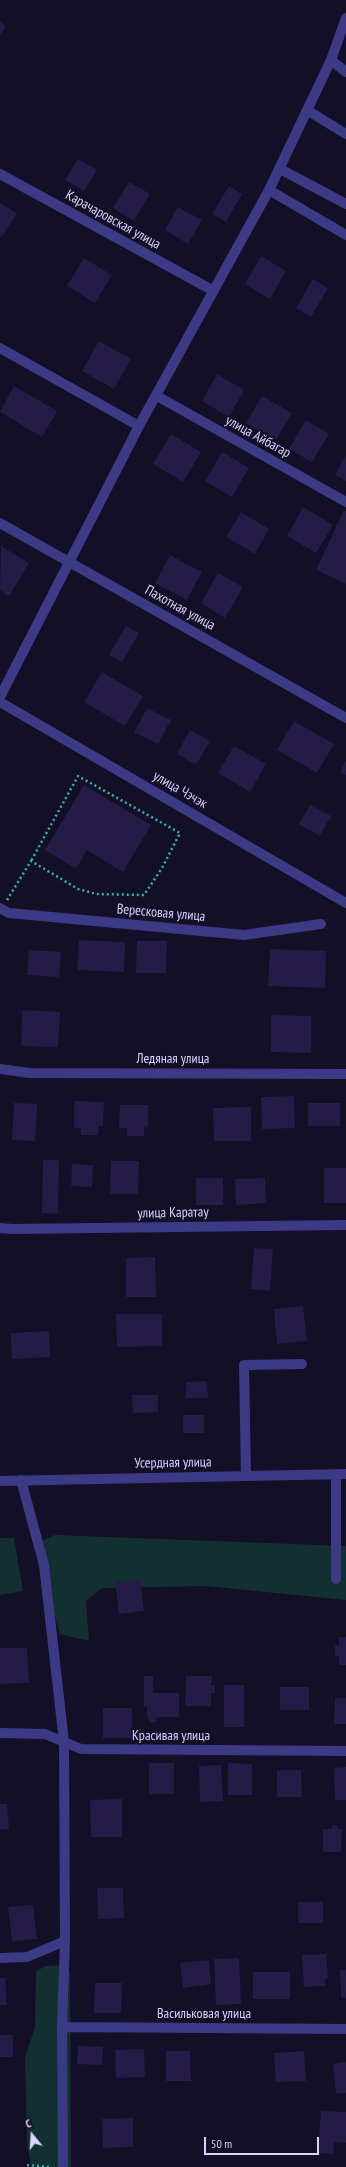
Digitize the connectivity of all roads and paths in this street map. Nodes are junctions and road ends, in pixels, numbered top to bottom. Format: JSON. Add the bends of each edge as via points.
{"nodes":[{"id":1,"x":346,"y":18,"type":"edge"},
{"id":2,"x":331,"y":60,"type":"junction"},
{"id":3,"x":346,"y":72,"type":"edge"},
{"id":4,"x":307,"y":110,"type":"junction"},
{"id":5,"x":346,"y":134,"type":"edge"},
{"id":6,"x":280,"y":169,"type":"junction"},
{"id":7,"x":0,"y":174,"type":"edge"},
{"id":8,"x":269,"y":190,"type":"junction"},
{"id":9,"x":346,"y":204,"type":"edge"},
{"id":10,"x":346,"y":235,"type":"edge"},
{"id":11,"x":212,"y":290,"type":"junction"},
{"id":12,"x":0,"y":348,"type":"edge"},
{"id":13,"x":157,"y":396,"type":"junction"},
{"id":14,"x":139,"y":426,"type":"junction"},
{"id":15,"x":346,"y":502,"type":"edge"},
{"id":16,"x":0,"y":522,"type":"edge"},
{"id":17,"x":69,"y":562,"type":"junction"},
{"id":18,"x":0,"y":697,"type":"edge"},
{"id":19,"x":0,"y":702,"type":"edge"},
{"id":20,"x":346,"y":718,"type":"edge"},
{"id":21,"x":31,"y":861,"type":"junction"},
{"id":22,"x":346,"y":903,"type":"edge"},
{"id":23,"x":1,"y":908,"type":"edge"},
{"id":24,"x":321,"y":924,"type":"dead end"},
{"id":25,"x":0,"y":1070,"type":"edge"},
{"id":26,"x":346,"y":1074,"type":"edge"},
{"id":27,"x":346,"y":1225,"type":"edge"},
{"id":28,"x":0,"y":1228,"type":"edge"},
{"id":29,"x":302,"y":1364,"type":"dead end"},
{"id":30,"x":341,"y":1474,"type":"edge"},
{"id":31,"x":246,"y":1476,"type":"junction"},
{"id":32,"x":21,"y":1480,"type":"junction"},
{"id":33,"x":0,"y":1481,"type":"edge"},
{"id":34,"x":336,"y":1579,"type":"dead end"},
{"id":35,"x":0,"y":1733,"type":"edge"},
{"id":36,"x":64,"y":1742,"type":"junction"},
{"id":37,"x":346,"y":1751,"type":"edge"},
{"id":38,"x":65,"y":1941,"type":"junction"},
{"id":39,"x":0,"y":1958,"type":"edge"},
{"id":40,"x":62,"y":2027,"type":"junction"},
{"id":41,"x":346,"y":2029,"type":"edge"},
{"id":42,"x":27,"y":2165,"type":"dead end"},
{"id":43,"x":57,"y":2167,"type":"edge"},
{"id":44,"x":64,"y":2167,"type":"edge"}],
"edges":[{"from":1,"to":2,"type":"street"},
{"from":2,"to":3,"type":"street"},
{"from":2,"to":4,"type":"street"},
{"from":4,"to":5,"type":"street"},
{"from":4,"to":6,"type":"street"},
{"from":6,"to":8,"type":"street"},
{"from":6,"to":9,"type":"street"},
{"from":7,"to":11,"type":"street","name":"Карачаровская улица"},
{"from":8,"to":10,"type":"street"},
{"from":8,"to":11,"type":"street"},
{"from":11,"to":13,"type":"street"},
{"from":12,"to":14,"type":"street"},
{"from":13,"to":14,"type":"street"},
{"from":13,"to":15,"type":"street","name":"улица Айбагар"},
{"from":14,"to":17,"type":"street"},
{"from":16,"to":17,"type":"street","name":"Пахотная улица"},
{"from":17,"to":18,"type":"street"},
{"from":17,"to":20,"type":"street","name":"Пахотная улица"},
{"from":19,"to":22,"type":"street","name":"улица Чэчэк"},
{"from":21,"to":21,"type":"path","via":[[78,889],[96,894],[144,895],[162,868],[180,833],[78,776]]},
{"from":21,"to":23,"type":"path"},
{"from":23,"to":24,"type":"street","name":"Вересковая улица","via":[[9,913],[244,935]]},
{"from":25,"to":26,"type":"street","name":"Ледяная улица","via":[[29,1073]]},
{"from":27,"to":28,"type":"street","name":"улица Каратау"},
{"from":29,"to":31,"type":"street","via":[[244,1365]]},
{"from":30,"to":31,"type":"street","name":"Усердная улица"},
{"from":30,"to":34,"type":"street"},
{"from":31,"to":32,"type":"street","name":"Усердная улица"},
{"from":32,"to":33,"type":"street","name":"Усердная улица"},
{"from":32,"to":36,"type":"street","via":[[44,1565]]},
{"from":35,"to":36,"type":"street","name":"Красивая улица","via":[[45,1734]]},
{"from":36,"to":37,"type":"street","name":"Красивая улица","via":[[81,1749]]},
{"from":36,"to":38,"type":"street"},
{"from":38,"to":39,"type":"street","via":[[27,1957]]},
{"from":38,"to":40,"type":"street"},
{"from":40,"to":41,"type":"street","name":"Васильковая улица"},
{"from":40,"to":44,"type":"street"},
{"from":42,"to":43,"type":"path"}]}
